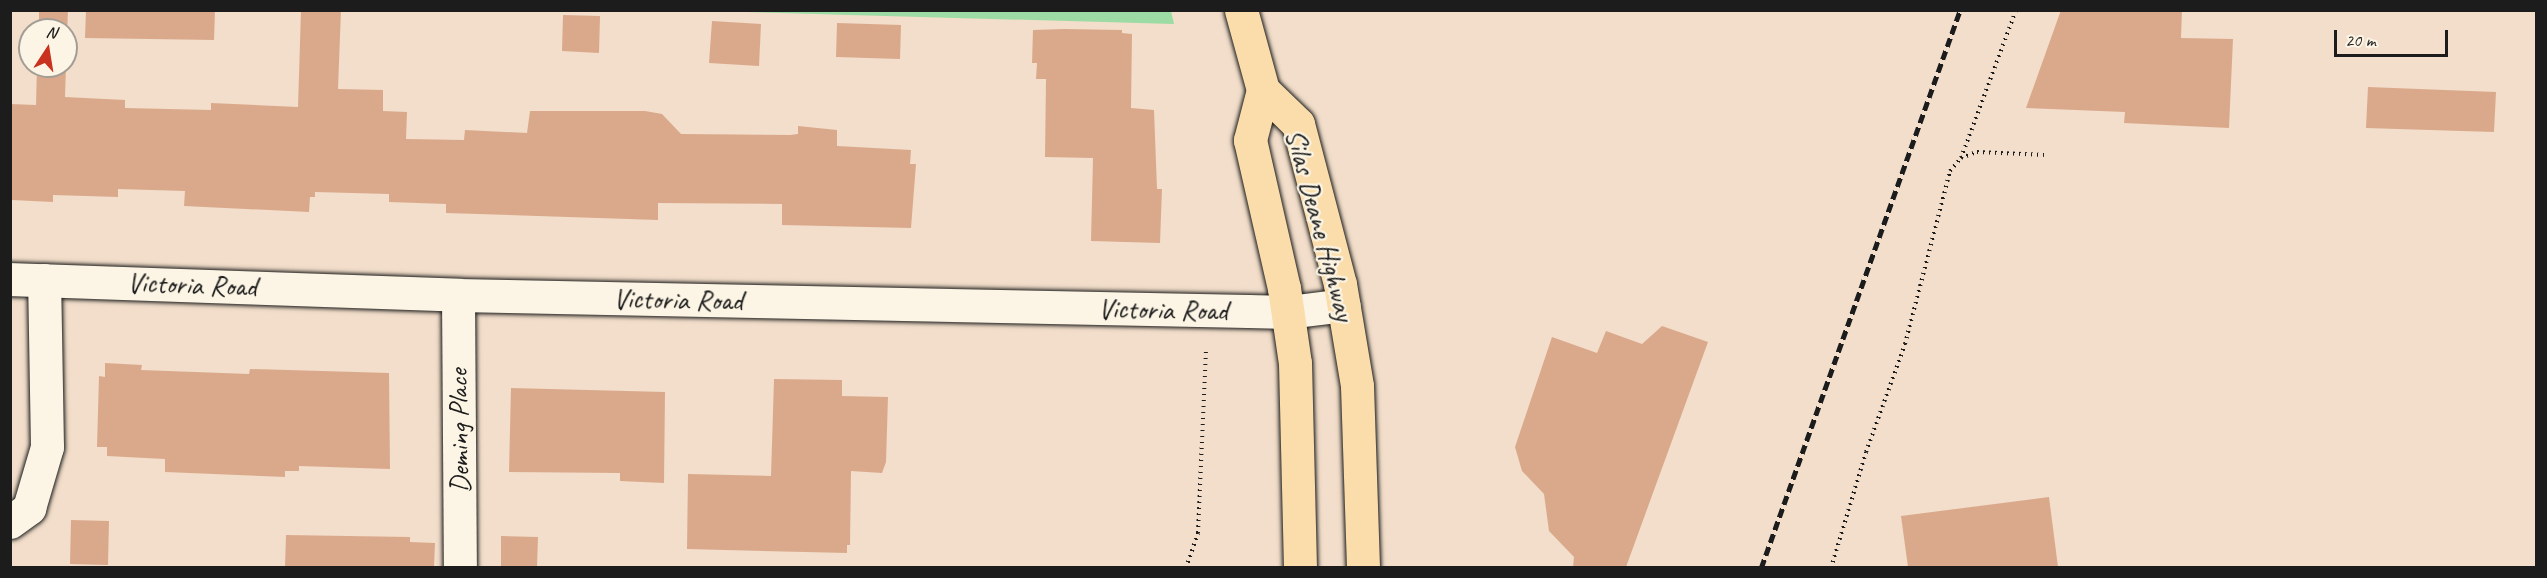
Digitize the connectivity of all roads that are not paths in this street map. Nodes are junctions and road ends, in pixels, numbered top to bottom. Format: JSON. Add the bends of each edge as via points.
{"nodes":[{"id":1,"x":1241,"y":10,"type":"edge"},
{"id":2,"x":1263,"y":90,"type":"junction"},
{"id":3,"x":10,"y":279,"type":"edge"},
{"id":4,"x":44,"y":280,"type":"junction"},
{"id":5,"x":458,"y":295,"type":"junction"},
{"id":6,"x":1344,"y":305,"type":"junction"},
{"id":7,"x":1288,"y":312,"type":"junction"},
{"id":8,"x":10,"y":522,"type":"edge"},
{"id":9,"x":460,"y":567,"type":"edge"},
{"id":10,"x":1300,"y":567,"type":"edge"},
{"id":11,"x":1363,"y":567,"type":"edge"}],
"edges":[{"from":1,"to":2,"type":"main road"},
{"from":2,"to":6,"type":"main road","name":"Silas Deane Highway","via":[[1298,124]]},
{"from":2,"to":7,"type":"main road","name":"Silas Deane Highway","via":[[1250,140]]},
{"from":3,"to":4,"type":"street","name":"Victoria Road"},
{"from":4,"to":5,"type":"street","name":"Victoria Road"},
{"from":4,"to":8,"type":"street","via":[[47,447],[28,508]]},
{"from":5,"to":7,"type":"street","name":"Victoria Road"},
{"from":5,"to":9,"type":"street","name":"Deming Place"},
{"from":6,"to":7,"type":"street","name":"Victoria Road"},
{"from":6,"to":11,"type":"main road","name":"Silas Deane Highway","via":[[1359,414]]},
{"from":7,"to":10,"type":"main road","name":"Silas Deane Highway","via":[[1296,387]]}]}
